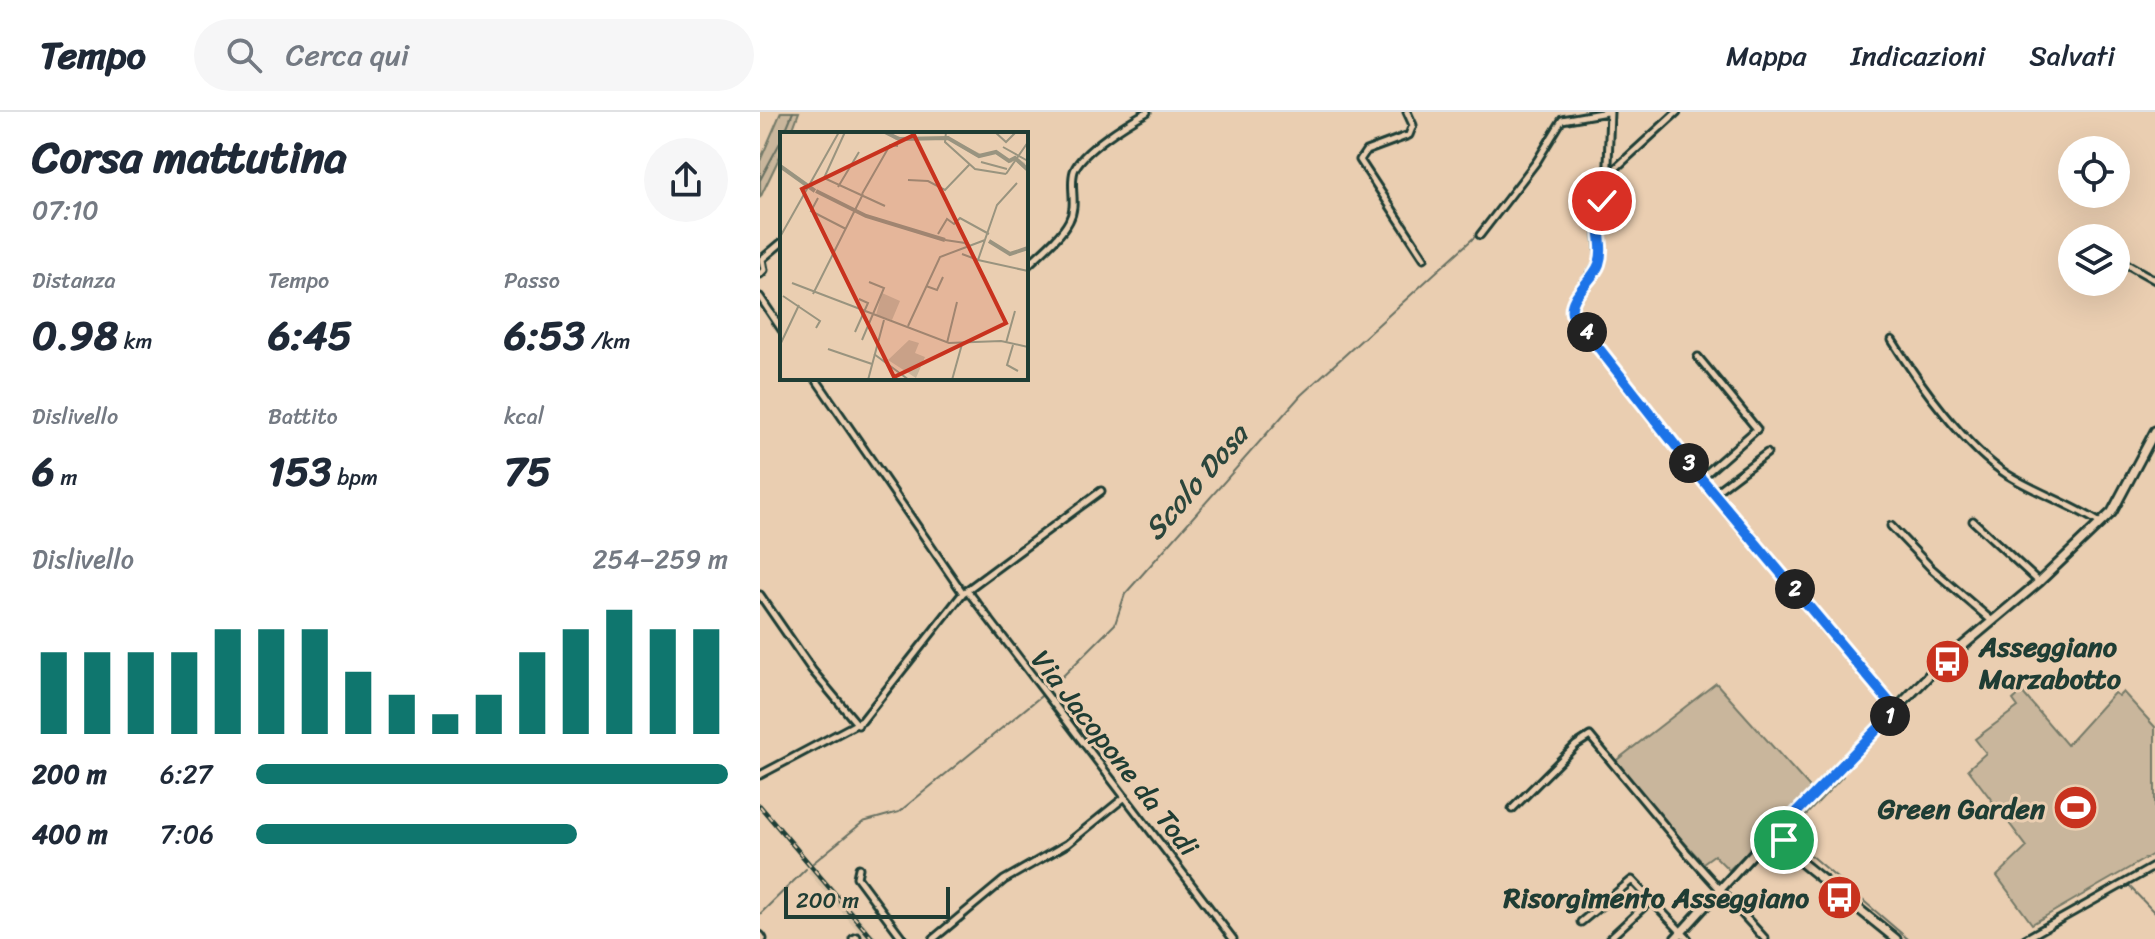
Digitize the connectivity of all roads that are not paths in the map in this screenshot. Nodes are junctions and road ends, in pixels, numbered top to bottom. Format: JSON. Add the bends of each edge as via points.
{"nodes":[{"id":1,"x":1147,"y":112,"type":"edge"},
{"id":2,"x":1407,"y":112,"type":"edge"},
{"id":3,"x":1609,"y":112,"type":"edge"},
{"id":4,"x":1677,"y":112,"type":"edge"},
{"id":5,"x":1612,"y":168,"type":"junction"},
{"id":6,"x":1480,"y":235,"type":"dead end"},
{"id":7,"x":780,"y":244,"type":"edge"},
{"id":8,"x":1424,"y":258,"type":"dead end"},
{"id":9,"x":1028,"y":265,"type":"edge"},
{"id":10,"x":2130,"y":266,"type":"edge"},
{"id":11,"x":760,"y":274,"type":"edge"},
{"id":12,"x":2155,"y":280,"type":"edge"},
{"id":13,"x":760,"y":297,"type":"edge"},
{"id":14,"x":780,"y":327,"type":"edge"},
{"id":15,"x":1892,"y":340,"type":"dead end"},
{"id":16,"x":1698,"y":357,"type":"dead end"},
{"id":17,"x":816,"y":380,"type":"edge"},
{"id":18,"x":2155,"y":432,"type":"edge"},
{"id":19,"x":1767,"y":453,"type":"dead end"},
{"id":20,"x":1701,"y":478,"type":"junction"},
{"id":21,"x":1101,"y":491,"type":"dead end"},
{"id":22,"x":1714,"y":493,"type":"junction"},
{"id":23,"x":1973,"y":521,"type":"dead end"},
{"id":24,"x":2101,"y":523,"type":"junction"},
{"id":25,"x":1891,"y":526,"type":"dead end"},
{"id":26,"x":2039,"y":582,"type":"junction"},
{"id":27,"x":965,"y":592,"type":"junction"},
{"id":28,"x":760,"y":595,"type":"edge"},
{"id":29,"x":1992,"y":621,"type":"junction"},
{"id":30,"x":1896,"y":710,"type":"junction"},
{"id":31,"x":858,"y":725,"type":"junction"},
{"id":32,"x":760,"y":775,"type":"edge"},
{"id":33,"x":1125,"y":797,"type":"junction"},
{"id":34,"x":1512,"y":809,"type":"dead end"},
{"id":35,"x":1780,"y":841,"type":"junction"},
{"id":36,"x":1778,"y":852,"type":"junction"},
{"id":37,"x":1753,"y":854,"type":"junction"},
{"id":38,"x":1802,"y":863,"type":"junction"},
{"id":39,"x":2155,"y":866,"type":"edge"},
{"id":40,"x":859,"y":868,"type":"dead end"},
{"id":41,"x":1720,"y":888,"type":"junction"},
{"id":42,"x":1650,"y":901,"type":"junction"},
{"id":43,"x":1581,"y":922,"type":"dead end"},
{"id":44,"x":1681,"y":932,"type":"junction"},
{"id":45,"x":903,"y":939,"type":"edge"},
{"id":46,"x":933,"y":939,"type":"edge"},
{"id":47,"x":1233,"y":939,"type":"edge"},
{"id":48,"x":1609,"y":939,"type":"edge"},
{"id":49,"x":1675,"y":939,"type":"edge"},
{"id":50,"x":1688,"y":939,"type":"edge"},
{"id":51,"x":1765,"y":939,"type":"edge"},
{"id":52,"x":1896,"y":939,"type":"edge"},
{"id":53,"x":2025,"y":939,"type":"edge"}],
"edges":[{"from":1,"to":9,"type":"street","via":[[1078,165],[1071,217]]},
{"from":2,"to":8,"type":"street","via":[[1413,125],[1409,135],[1366,151],[1360,160]]},
{"from":3,"to":5,"type":"street"},
{"from":3,"to":6,"type":"street","via":[[1562,120]]},
{"from":4,"to":5,"type":"street"},
{"from":5,"to":20,"type":"street","via":[[1598,209],[1599,265],[1573,300],[1571,311]]},
{"from":7,"to":11,"type":"street","via":[[762,259]]},
{"from":10,"to":12,"type":"street"},
{"from":13,"to":14,"type":"street"},
{"from":15,"to":24,"type":"street","via":[[1950,418],[1993,463]]},
{"from":16,"to":20,"type":"street","via":[[1757,429]]},
{"from":17,"to":27,"type":"street","name":"Via Jacopone da Todi"},
{"from":18,"to":24,"type":"street","via":[[2123,497]]},
{"from":19,"to":22,"type":"street"},
{"from":20,"to":22,"type":"street"},
{"from":21,"to":27,"type":"street"},
{"from":22,"to":30,"type":"street"},
{"from":23,"to":26,"type":"street"},
{"from":24,"to":26,"type":"street"},
{"from":25,"to":29,"type":"street"},
{"from":26,"to":29,"type":"street"},
{"from":27,"to":31,"type":"street"},
{"from":27,"to":33,"type":"street","name":"Via Jacopone da Todi"},
{"from":28,"to":31,"type":"street"},
{"from":29,"to":30,"type":"street"},
{"from":30,"to":35,"type":"street","via":[[1789,821]]},
{"from":31,"to":32,"type":"street"},
{"from":33,"to":46,"type":"street","via":[[1067,844],[1004,880]]},
{"from":33,"to":47,"type":"street","name":"Via Jacopone da Todi"},
{"from":34,"to":41,"type":"street","via":[[1586,736]]},
{"from":35,"to":36,"type":"street"},
{"from":35,"to":36,"type":"street","via":[[1772,847]]},
{"from":35,"to":37,"type":"street"},
{"from":35,"to":38,"type":"street"},
{"from":36,"to":37,"type":"street"},
{"from":36,"to":38,"type":"street"},
{"from":37,"to":41,"type":"street"},
{"from":38,"to":52,"type":"street"},
{"from":39,"to":53,"type":"street"},
{"from":40,"to":45,"type":"street","via":[[857,877]]},
{"from":41,"to":44,"type":"street"},
{"from":41,"to":51,"type":"street"},
{"from":42,"to":43,"type":"street","via":[[1632,880]]},
{"from":42,"to":44,"type":"street"},
{"from":42,"to":48,"type":"street"},
{"from":44,"to":49,"type":"street"},
{"from":44,"to":50,"type":"street"}]}
